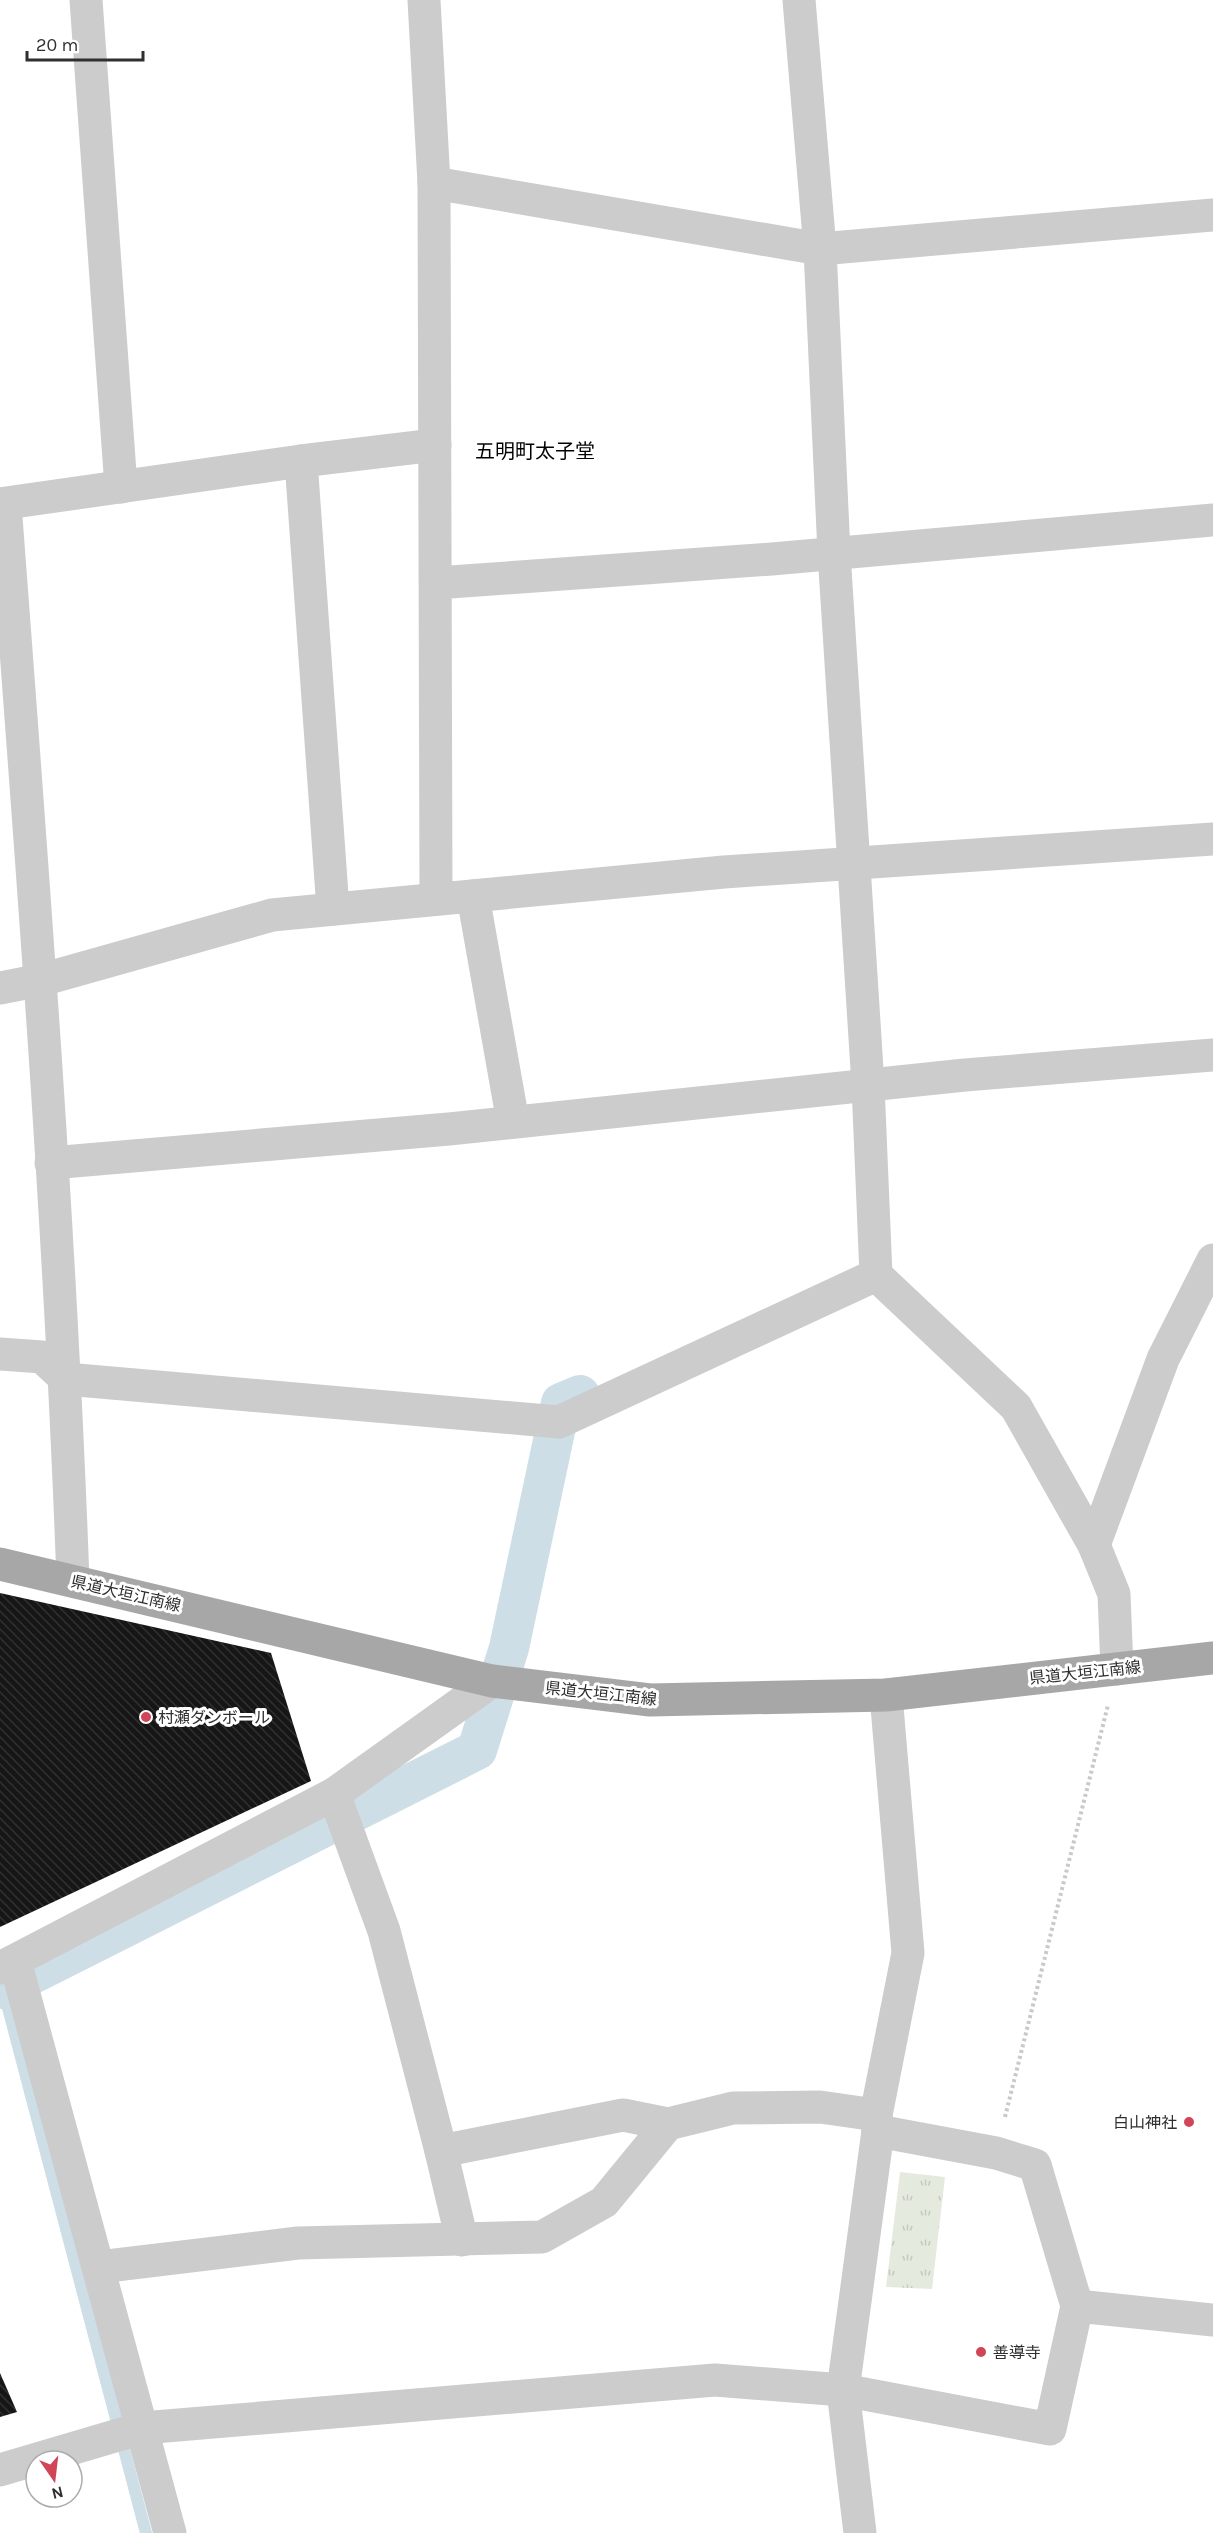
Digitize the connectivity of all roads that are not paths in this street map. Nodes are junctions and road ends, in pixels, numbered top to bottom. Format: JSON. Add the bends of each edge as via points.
{"nodes":[{"id":1,"x":86,"y":0,"type":"edge"},
{"id":2,"x":424,"y":0,"type":"edge"},
{"id":3,"x":799,"y":0,"type":"edge"},
{"id":4,"x":434,"y":183,"type":"junction"},
{"id":5,"x":1213,"y":215,"type":"edge"},
{"id":6,"x":820,"y":249,"type":"junction"},
{"id":7,"x":435,"y":445,"type":"junction"},
{"id":8,"x":301,"y":461,"type":"junction"},
{"id":9,"x":121,"y":487,"type":"junction"},
{"id":10,"x":2,"y":504,"type":"edge"},
{"id":11,"x":1213,"y":520,"type":"edge"},
{"id":12,"x":834,"y":553,"type":"junction"},
{"id":13,"x":435,"y":583,"type":"junction"},
{"id":14,"x":1213,"y":839,"type":"edge"},
{"id":15,"x":854,"y":863,"type":"junction"},
{"id":16,"x":473,"y":896,"type":"junction"},
{"id":17,"x":436,"y":899,"type":"junction"},
{"id":18,"x":333,"y":909,"type":"junction"},
{"id":19,"x":41,"y":980,"type":"junction"},
{"id":20,"x":0,"y":988,"type":"edge"},
{"id":21,"x":1213,"y":1055,"type":"edge"},
{"id":22,"x":868,"y":1085,"type":"junction"},
{"id":23,"x":513,"y":1122,"type":"junction"},
{"id":24,"x":51,"y":1163,"type":"junction"},
{"id":25,"x":1213,"y":1260,"type":"edge"},
{"id":26,"x":876,"y":1275,"type":"junction"},
{"id":27,"x":0,"y":1354,"type":"edge"},
{"id":28,"x":66,"y":1378,"type":"junction"},
{"id":29,"x":1094,"y":1545,"type":"junction"},
{"id":30,"x":0,"y":1564,"type":"edge"},
{"id":31,"x":73,"y":1581,"type":"junction"},
{"id":32,"x":1213,"y":1658,"type":"edge"},
{"id":33,"x":1117,"y":1669,"type":"junction"},
{"id":34,"x":492,"y":1681,"type":"junction"},
{"id":35,"x":886,"y":1695,"type":"junction"},
{"id":36,"x":334,"y":1794,"type":"junction"},
{"id":37,"x":7,"y":1965,"type":"edge"},
{"id":38,"x":877,"y":2123,"type":"junction"},
{"id":39,"x":668,"y":2124,"type":"junction"},
{"id":40,"x":441,"y":2151,"type":"junction"},
{"id":41,"x":462,"y":2240,"type":"junction"},
{"id":42,"x":99,"y":2267,"type":"junction"},
{"id":43,"x":1077,"y":2306,"type":"junction"},
{"id":44,"x":1213,"y":2320,"type":"edge"},
{"id":45,"x":843,"y":2390,"type":"junction"},
{"id":46,"x":142,"y":2428,"type":"junction"},
{"id":47,"x":0,"y":2470,"type":"edge"},
{"id":48,"x":170,"y":2533,"type":"edge"},
{"id":49,"x":860,"y":2533,"type":"edge"}],
"edges":[{"from":1,"to":9,"type":"street"},
{"from":2,"to":4,"type":"street"},
{"from":3,"to":6,"type":"street"},
{"from":4,"to":6,"type":"street"},
{"from":4,"to":7,"type":"street"},
{"from":5,"to":6,"type":"street"},
{"from":6,"to":12,"type":"street"},
{"from":7,"to":8,"type":"street"},
{"from":7,"to":13,"type":"street"},
{"from":8,"to":9,"type":"street"},
{"from":8,"to":18,"type":"street"},
{"from":9,"to":10,"type":"street"},
{"from":10,"to":19,"type":"street"},
{"from":11,"to":12,"type":"street"},
{"from":12,"to":13,"type":"street"},
{"from":12,"to":15,"type":"street"},
{"from":13,"to":17,"type":"street"},
{"from":14,"to":15,"type":"street"},
{"from":15,"to":16,"type":"street"},
{"from":15,"to":22,"type":"street"},
{"from":16,"to":17,"type":"street"},
{"from":16,"to":23,"type":"street"},
{"from":17,"to":18,"type":"street"},
{"from":18,"to":19,"type":"street","via":[[272,915]]},
{"from":19,"to":20,"type":"street"},
{"from":19,"to":24,"type":"street"},
{"from":21,"to":22,"type":"street"},
{"from":22,"to":23,"type":"street"},
{"from":22,"to":26,"type":"street"},
{"from":23,"to":24,"type":"street"},
{"from":24,"to":28,"type":"street"},
{"from":25,"to":29,"type":"street","via":[[1163,1359]]},
{"from":26,"to":28,"type":"street","via":[[559,1422]]},
{"from":26,"to":29,"type":"street","via":[[1016,1407]]},
{"from":27,"to":28,"type":"street","via":[[42,1357]]},
{"from":28,"to":31,"type":"street"},
{"from":29,"to":33,"type":"street","via":[[1114,1594]]},
{"from":30,"to":31,"type":"main road","name":"県道大垣江南線"},
{"from":31,"to":34,"type":"main road","name":"県道大垣江南線"},
{"from":32,"to":33,"type":"main road","name":"県道大垣江南線"},
{"from":33,"to":35,"type":"main road","name":"県道大垣江南線"},
{"from":34,"to":35,"type":"main road","name":"県道大垣江南線","via":[[650,1700]]},
{"from":34,"to":36,"type":"street"},
{"from":35,"to":38,"type":"street","via":[[908,1953]]},
{"from":36,"to":37,"type":"street"},
{"from":36,"to":40,"type":"street","via":[[384,1931]]},
{"from":37,"to":42,"type":"street"},
{"from":38,"to":39,"type":"street","via":[[820,2107],[733,2108]]},
{"from":38,"to":43,"type":"street","via":[[1035,2165]]},
{"from":38,"to":45,"type":"street"},
{"from":39,"to":40,"type":"street","via":[[623,2115]]},
{"from":39,"to":41,"type":"street","via":[[604,2202],[542,2237]]},
{"from":40,"to":41,"type":"street"},
{"from":41,"to":42,"type":"street","via":[[298,2243]]},
{"from":42,"to":46,"type":"street"},
{"from":43,"to":44,"type":"street"},
{"from":43,"to":45,"type":"street","via":[[1050,2428]]},
{"from":45,"to":46,"type":"street","via":[[715,2380]]},
{"from":45,"to":49,"type":"street"},
{"from":46,"to":47,"type":"street"},
{"from":46,"to":48,"type":"street"}]}
